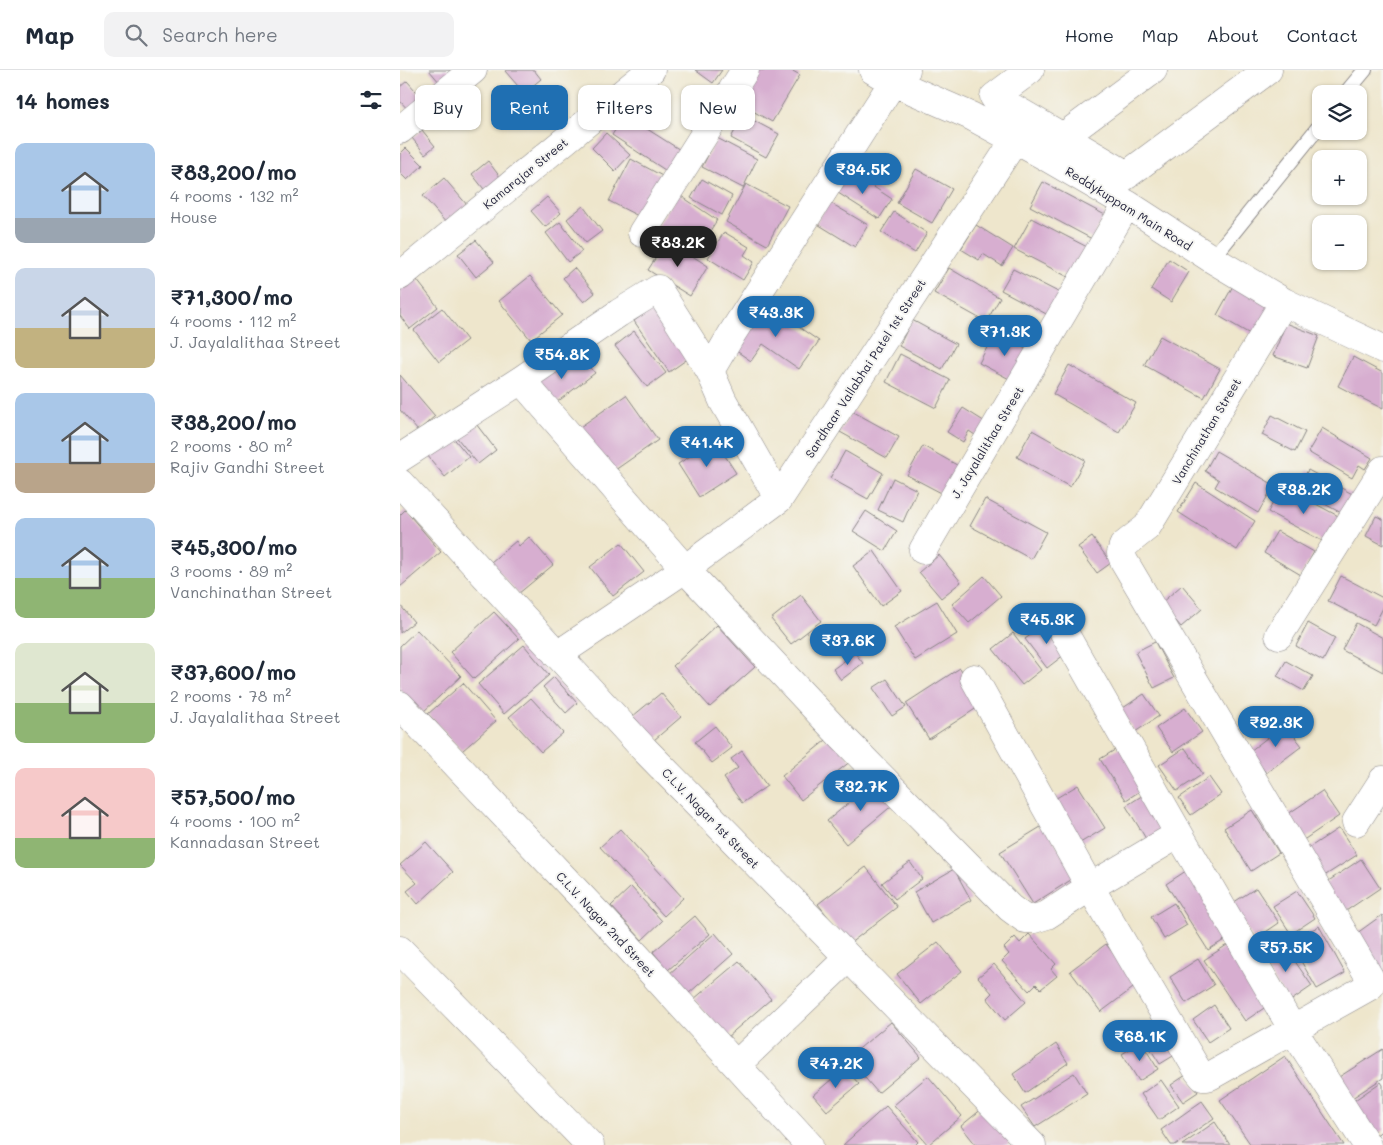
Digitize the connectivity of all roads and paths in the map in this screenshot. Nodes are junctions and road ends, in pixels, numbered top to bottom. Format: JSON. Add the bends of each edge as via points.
{"nodes":[{"id":1,"x":473,"y":70,"type":"edge"},
{"id":2,"x":651,"y":70,"type":"edge"},
{"id":3,"x":745,"y":70,"type":"edge"},
{"id":4,"x":1030,"y":70,"type":"edge"},
{"id":5,"x":1153,"y":70,"type":"edge"},
{"id":6,"x":1268,"y":70,"type":"edge"},
{"id":7,"x":1365,"y":70,"type":"edge"},
{"id":8,"x":891,"y":74,"type":"edge"},
{"id":9,"x":1353,"y":85,"type":"edge"},
{"id":10,"x":994,"y":97,"type":"junction"},
{"id":11,"x":971,"y":116,"type":"junction"},
{"id":12,"x":400,"y":130,"type":"edge"},
{"id":13,"x":1312,"y":135,"type":"edge"},
{"id":14,"x":1063,"y":137,"type":"junction"},
{"id":15,"x":1015,"y":140,"type":"junction"},
{"id":16,"x":1041,"y":154,"type":"junction"},
{"id":17,"x":1127,"y":175,"type":"junction"},
{"id":18,"x":1116,"y":198,"type":"junction"},
{"id":19,"x":642,"y":233,"type":"dead end"},
{"id":20,"x":1212,"y":259,"type":"junction"},
{"id":21,"x":400,"y":276,"type":"edge"},
{"id":22,"x":1284,"y":302,"type":"junction"},
{"id":23,"x":1383,"y":349,"type":"edge"},
{"id":24,"x":710,"y":371,"type":"junction"},
{"id":25,"x":521,"y":380,"type":"junction"},
{"id":26,"x":400,"y":458,"type":"edge"},
{"id":27,"x":1383,"y":470,"type":"edge"},
{"id":28,"x":400,"y":483,"type":"edge"},
{"id":29,"x":779,"y":499,"type":"junction"},
{"id":30,"x":924,"y":550,"type":"dead end"},
{"id":31,"x":686,"y":569,"type":"junction"},
{"id":32,"x":1058,"y":622,"type":"dead end"},
{"id":33,"x":1279,"y":635,"type":"dead end"},
{"id":34,"x":557,"y":655,"type":"junction"},
{"id":35,"x":974,"y":678,"type":"dead end"},
{"id":36,"x":400,"y":705,"type":"edge"},
{"id":37,"x":1383,"y":780,"type":"edge"},
{"id":38,"x":1356,"y":822,"type":"dead end"},
{"id":39,"x":1179,"y":834,"type":"junction"},
{"id":40,"x":1090,"y":886,"type":"junction"},
{"id":41,"x":400,"y":950,"type":"edge"},
{"id":42,"x":848,"y":958,"type":"junction"},
{"id":43,"x":1293,"y":1030,"type":"junction"},
{"id":44,"x":736,"y":1065,"type":"junction"},
{"id":45,"x":590,"y":1145,"type":"edge"},
{"id":46,"x":809,"y":1145,"type":"edge"},
{"id":47,"x":1032,"y":1145,"type":"edge"},
{"id":48,"x":1367,"y":1145,"type":"edge"}],
"edges":[{"from":1,"to":12,"type":"street"},
{"from":2,"to":21,"type":"street","name":"Kamarajar Street"},
{"from":3,"to":19,"type":"street"},
{"from":4,"to":10,"type":"street"},
{"from":5,"to":14,"type":"street"},
{"from":6,"to":17,"type":"street"},
{"from":7,"to":9,"type":"lane"},
{"from":8,"to":11,"type":"street","name":"Reddykuppam Main Road"},
{"from":8,"to":24,"type":"street"},
{"from":10,"to":11,"type":"street"},
{"from":10,"to":14,"type":"street"},
{"from":11,"to":15,"type":"street","name":"Reddykuppam Main Road"},
{"from":13,"to":20,"type":"lane"},
{"from":14,"to":16,"type":"street"},
{"from":14,"to":17,"type":"street"},
{"from":15,"to":16,"type":"street","name":"Reddykuppam Main Road"},
{"from":15,"to":29,"type":"street","name":"Sardhaar Vallabhai Patel 1st Street"},
{"from":16,"to":18,"type":"street","name":"Reddykuppam Main Road"},
{"from":17,"to":18,"type":"street"},
{"from":18,"to":20,"type":"street","name":"Reddykuppam Main Road"},
{"from":18,"to":30,"type":"street","name":"J. Jayalalithaa Street"},
{"from":20,"to":22,"type":"street","name":"Reddykuppam Main Road"},
{"from":22,"to":23,"type":"street","name":"Reddykuppam Main Road"},
{"from":22,"to":43,"type":"street","name":"Vanchinathan Street","via":[[1147,527],[1123,546],[1121,553],[1370,978],[1367,989]]},
{"from":24,"to":25,"type":"street","via":[[658,289]]},
{"from":24,"to":29,"type":"street","via":[[723,401]]},
{"from":25,"to":26,"type":"street"},
{"from":25,"to":31,"type":"street"},
{"from":27,"to":33,"type":"street"},
{"from":28,"to":34,"type":"street","name":"C.L.V. Nagar 1st Street"},
{"from":29,"to":31,"type":"street","name":"Sardhaar Vallabhai Patel 1st Street"},
{"from":31,"to":34,"type":"street","name":"Sardhaar Vallabhai Patel 1st Street"},
{"from":31,"to":40,"type":"street","via":[[843,738],[1010,908],[1025,918],[1034,919],[1047,915]]},
{"from":32,"to":39,"type":"street"},
{"from":34,"to":42,"type":"street","name":"C.L.V. Nagar 1st Street","via":[[644,750]]},
{"from":35,"to":40,"type":"street"},
{"from":36,"to":44,"type":"street","name":"C.L.V. Nagar 2nd Street"},
{"from":37,"to":38,"type":"street"},
{"from":39,"to":40,"type":"street"},
{"from":39,"to":43,"type":"street"},
{"from":40,"to":43,"type":"street","via":[[1203,1076],[1210,1076]]},
{"from":41,"to":45,"type":"street"},
{"from":42,"to":44,"type":"street"},
{"from":42,"to":47,"type":"street","name":"C.L.V. Nagar 1st Street"},
{"from":43,"to":48,"type":"street"},
{"from":44,"to":46,"type":"street","name":"C.L.V. Nagar 2nd Street"}]}
